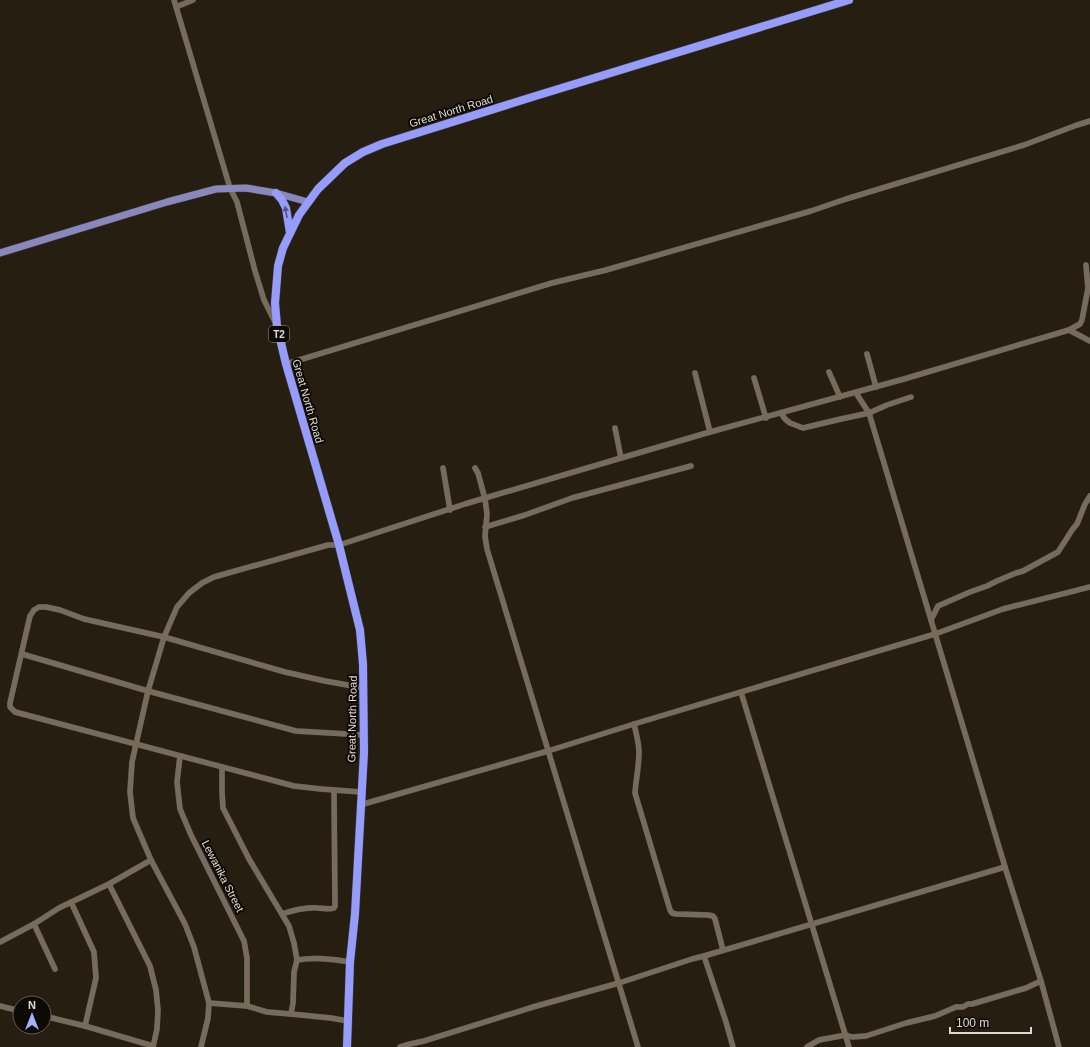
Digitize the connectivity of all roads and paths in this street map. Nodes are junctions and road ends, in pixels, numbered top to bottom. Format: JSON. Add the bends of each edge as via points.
{"nodes":[{"id":1,"x":174,"y":0,"type":"edge"},
{"id":2,"x":193,"y":0,"type":"edge"},
{"id":3,"x":849,"y":0,"type":"edge"},
{"id":4,"x":176,"y":7,"type":"junction"},
{"id":5,"x":1090,"y":121,"type":"edge"},
{"id":6,"x":230,"y":188,"type":"junction"},
{"id":7,"x":276,"y":193,"type":"junction"},
{"id":8,"x":308,"y":202,"type":"junction"},
{"id":9,"x":290,"y":234,"type":"junction"},
{"id":10,"x":0,"y":253,"type":"edge"},
{"id":11,"x":1086,"y":265,"type":"dead end"},
{"id":12,"x":277,"y":326,"type":"junction"},
{"id":13,"x":1069,"y":330,"type":"junction"},
{"id":14,"x":1090,"y":341,"type":"edge"},
{"id":15,"x":867,"y":354,"type":"dead end"},
{"id":16,"x":286,"y":364,"type":"junction"},
{"id":17,"x":829,"y":372,"type":"dead end"},
{"id":18,"x":695,"y":373,"type":"dead end"},
{"id":19,"x":754,"y":378,"type":"dead end"},
{"id":20,"x":876,"y":387,"type":"junction"},
{"id":21,"x":856,"y":392,"type":"junction"},
{"id":22,"x":840,"y":397,"type":"junction"},
{"id":23,"x":911,"y":397,"type":"dead end"},
{"id":24,"x":781,"y":413,"type":"junction"},
{"id":25,"x":868,"y":413,"type":"junction"},
{"id":26,"x":766,"y":418,"type":"junction"},
{"id":27,"x":615,"y":428,"type":"dead end"},
{"id":28,"x":710,"y":432,"type":"junction"},
{"id":29,"x":621,"y":458,"type":"junction"},
{"id":30,"x":691,"y":466,"type":"dead end"},
{"id":31,"x":443,"y":468,"type":"dead end"},
{"id":32,"x":475,"y":468,"type":"dead end"},
{"id":33,"x":1090,"y":496,"type":"edge"},
{"id":34,"x":485,"y":499,"type":"junction"},
{"id":35,"x":450,"y":510,"type":"junction"},
{"id":36,"x":485,"y":527,"type":"junction"},
{"id":37,"x":339,"y":545,"type":"junction"},
{"id":38,"x":1090,"y":587,"type":"edge"},
{"id":39,"x":931,"y":620,"type":"junction"},
{"id":40,"x":935,"y":634,"type":"junction"},
{"id":41,"x":164,"y":637,"type":"junction"},
{"id":42,"x":22,"y":654,"type":"junction"},
{"id":43,"x":364,"y":688,"type":"junction"},
{"id":44,"x":148,"y":691,"type":"junction"},
{"id":45,"x":742,"y":692,"type":"junction"},
{"id":46,"x":634,"y":724,"type":"junction"},
{"id":47,"x":364,"y":735,"type":"junction"},
{"id":48,"x":136,"y":744,"type":"junction"},
{"id":49,"x":548,"y":751,"type":"junction"},
{"id":50,"x":180,"y":756,"type":"junction"},
{"id":51,"x":222,"y":767,"type":"junction"},
{"id":52,"x":334,"y":790,"type":"junction"},
{"id":53,"x":361,"y":792,"type":"junction"},
{"id":54,"x":360,"y":805,"type":"junction"},
{"id":55,"x":152,"y":860,"type":"junction"},
{"id":56,"x":1005,"y":867,"type":"junction"},
{"id":57,"x":110,"y":884,"type":"junction"},
{"id":58,"x":71,"y":902,"type":"junction"},
{"id":59,"x":282,"y":914,"type":"junction"},
{"id":60,"x":34,"y":924,"type":"junction"},
{"id":61,"x":812,"y":924,"type":"junction"},
{"id":62,"x":0,"y":942,"type":"edge"},
{"id":63,"x":723,"y":950,"type":"junction"},
{"id":64,"x":704,"y":956,"type":"junction"},
{"id":65,"x":297,"y":960,"type":"junction"},
{"id":66,"x":350,"y":962,"type":"junction"},
{"id":67,"x":55,"y":969,"type":"dead end"},
{"id":68,"x":1041,"y":981,"type":"junction"},
{"id":69,"x":619,"y":983,"type":"junction"},
{"id":70,"x":209,"y":1003,"type":"junction"},
{"id":71,"x":0,"y":1006,"type":"edge"},
{"id":72,"x":247,"y":1006,"type":"junction"},
{"id":73,"x":12,"y":1009,"type":"edge"},
{"id":74,"x":291,"y":1014,"type":"junction"},
{"id":75,"x":52,"y":1018,"type":"edge"},
{"id":76,"x":348,"y":1021,"type":"junction"},
{"id":77,"x":85,"y":1026,"type":"junction"},
{"id":78,"x":846,"y":1036,"type":"junction"},
{"id":79,"x":153,"y":1046,"type":"edge"},
{"id":80,"x":201,"y":1047,"type":"edge"},
{"id":81,"x":347,"y":1047,"type":"edge"},
{"id":82,"x":400,"y":1047,"type":"edge"},
{"id":83,"x":638,"y":1047,"type":"edge"},
{"id":84,"x":733,"y":1047,"type":"edge"},
{"id":85,"x":807,"y":1047,"type":"edge"},
{"id":86,"x":849,"y":1047,"type":"edge"},
{"id":87,"x":1059,"y":1047,"type":"edge"}],
"edges":[{"from":1,"to":4,"type":"street"},
{"from":2,"to":4,"type":"street"},
{"from":3,"to":8,"type":"highway","name":"Great North Road","number":"T2","via":[[382,144],[345,163]]},
{"from":4,"to":6,"type":"street"},
{"from":5,"to":16,"type":"street","via":[[1024,145],[811,211],[552,283]]},
{"from":6,"to":7,"type":"main road"},
{"from":6,"to":10,"type":"main road","via":[[216,189],[167,202]]},
{"from":6,"to":12,"type":"street","via":[[237,202],[264,300]]},
{"from":7,"to":8,"type":"main road"},
{"from":9,"to":7,"type":"highway","one_way":true,"via":[[286,208]]},
{"from":8,"to":9,"type":"highway","name":"Great North Road","number":"T2"},
{"from":9,"to":12,"type":"highway","name":"Great North Road","number":"T2","via":[[278,266],[274,303]]},
{"from":11,"to":13,"type":"street","via":[[1088,288],[1082,320]]},
{"from":12,"to":16,"type":"highway","name":"Great North Road","number":"T2"},
{"from":13,"to":14,"type":"street"},
{"from":13,"to":20,"type":"street"},
{"from":15,"to":20,"type":"street"},
{"from":16,"to":37,"type":"highway","name":"Great North Road","number":"T2"},
{"from":17,"to":22,"type":"street"},
{"from":18,"to":28,"type":"street"},
{"from":19,"to":26,"type":"street"},
{"from":20,"to":21,"type":"street"},
{"from":21,"to":22,"type":"street"},
{"from":21,"to":25,"type":"street"},
{"from":22,"to":24,"type":"street"},
{"from":23,"to":25,"type":"street"},
{"from":24,"to":25,"type":"street","via":[[790,423],[803,428]]},
{"from":24,"to":26,"type":"street"},
{"from":25,"to":39,"type":"street"},
{"from":26,"to":28,"type":"street"},
{"from":27,"to":29,"type":"street"},
{"from":28,"to":29,"type":"street"},
{"from":29,"to":34,"type":"street"},
{"from":30,"to":36,"type":"street","via":[[572,498]]},
{"from":31,"to":35,"type":"street"},
{"from":32,"to":34,"type":"street"},
{"from":33,"to":39,"type":"street","via":[[1077,524],[1058,552],[1023,571],[938,606]]},
{"from":34,"to":35,"type":"street"},
{"from":34,"to":36,"type":"street"},
{"from":35,"to":37,"type":"street"},
{"from":36,"to":49,"type":"street","via":[[487,549]]},
{"from":37,"to":41,"type":"street","via":[[320,547],[214,577],[202,583],[177,607]]},
{"from":37,"to":43,"type":"highway","name":"Great North Road","number":"T2","via":[[360,630]]},
{"from":38,"to":40,"type":"street","via":[[1003,609]]},
{"from":39,"to":40,"type":"street"},
{"from":40,"to":45,"type":"street"},
{"from":40,"to":56,"type":"street"},
{"from":41,"to":42,"type":"street","via":[[84,619],[46,607],[34,610],[30,616]]},
{"from":41,"to":43,"type":"street","via":[[285,672]]},
{"from":41,"to":44,"type":"street"},
{"from":42,"to":44,"type":"street"},
{"from":42,"to":48,"type":"street","via":[[10,703],[15,712]]},
{"from":43,"to":47,"type":"highway","name":"Great North Road","number":"T2"},
{"from":44,"to":47,"type":"street","via":[[296,731]]},
{"from":44,"to":48,"type":"street"},
{"from":45,"to":46,"type":"street"},
{"from":45,"to":61,"type":"street"},
{"from":46,"to":49,"type":"street"},
{"from":46,"to":63,"type":"street","via":[[639,751],[636,793],[670,910],[676,914],[713,916]]},
{"from":47,"to":53,"type":"highway","name":"Great North Road","number":"T2"},
{"from":48,"to":50,"type":"street"},
{"from":48,"to":55,"type":"street","via":[[130,792],[133,818]]},
{"from":49,"to":54,"type":"street"},
{"from":49,"to":69,"type":"street"},
{"from":50,"to":51,"type":"street"},
{"from":50,"to":72,"type":"street","name":"Lewanika Street","via":[[177,782],[180,810],[244,941],[247,958]]},
{"from":51,"to":52,"type":"street","via":[[294,786]]},
{"from":51,"to":59,"type":"street","via":[[223,808],[249,859]]},
{"from":52,"to":53,"type":"street"},
{"from":52,"to":59,"type":"street","via":[[335,906],[329,909],[300,908]]},
{"from":53,"to":54,"type":"highway","name":"Great North Road","number":"T2"},
{"from":54,"to":66,"type":"highway","name":"Great North Road","number":"T2"},
{"from":55,"to":57,"type":"street"},
{"from":55,"to":70,"type":"street","via":[[185,924]]},
{"from":56,"to":61,"type":"street"},
{"from":56,"to":68,"type":"street"},
{"from":57,"to":58,"type":"street"},
{"from":57,"to":79,"type":"street","via":[[150,966],[158,1010]]},
{"from":58,"to":60,"type":"street"},
{"from":58,"to":77,"type":"street","via":[[94,952],[96,978]]},
{"from":59,"to":65,"type":"street","via":[[291,932]]},
{"from":60,"to":62,"type":"street"},
{"from":60,"to":67,"type":"street"},
{"from":61,"to":63,"type":"street"},
{"from":61,"to":78,"type":"street"},
{"from":63,"to":64,"type":"street"},
{"from":64,"to":69,"type":"street"},
{"from":64,"to":84,"type":"street"},
{"from":65,"to":66,"type":"street","via":[[326,958]]},
{"from":65,"to":74,"type":"street"},
{"from":66,"to":76,"type":"highway","name":"Great North Road","number":"T2"},
{"from":68,"to":78,"type":"street","via":[[1026,988],[866,1036]]},
{"from":68,"to":87,"type":"street"},
{"from":69,"to":82,"type":"street"},
{"from":69,"to":83,"type":"street"},
{"from":70,"to":72,"type":"street"},
{"from":70,"to":80,"type":"street"},
{"from":71,"to":73,"type":"street"},
{"from":72,"to":74,"type":"street","via":[[267,1012]]},
{"from":74,"to":76,"type":"street"},
{"from":75,"to":77,"type":"street"},
{"from":76,"to":81,"type":"highway","name":"Great North Road","number":"T2"},
{"from":77,"to":79,"type":"street"},
{"from":78,"to":85,"type":"street","via":[[819,1040]]},
{"from":78,"to":86,"type":"street"}]}
